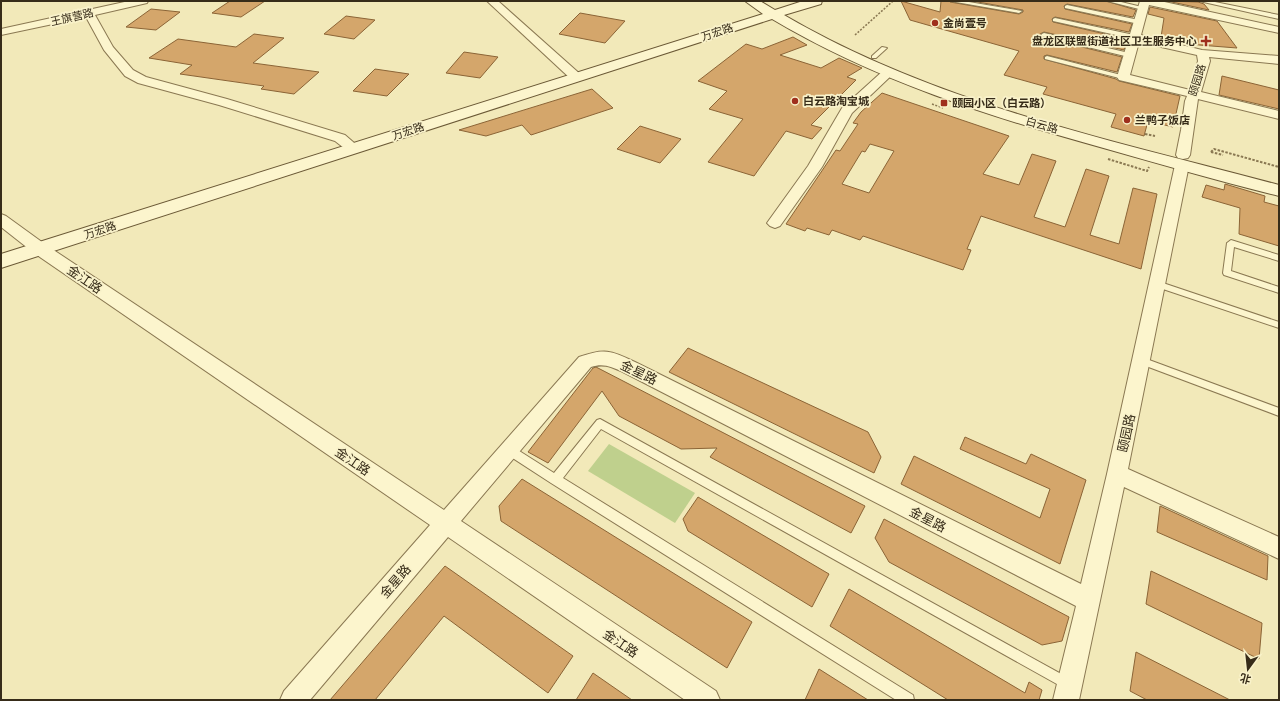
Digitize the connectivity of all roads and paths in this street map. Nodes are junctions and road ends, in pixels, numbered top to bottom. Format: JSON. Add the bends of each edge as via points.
{"nodes":[{"id":1,"x":143,"y":1,"type":"edge"},
{"id":2,"x":492,"y":1,"type":"edge"},
{"id":3,"x":751,"y":1,"type":"edge"},
{"id":4,"x":816,"y":1,"type":"edge"},
{"id":5,"x":894,"y":1,"type":"edge"},
{"id":6,"x":953,"y":1,"type":"edge"},
{"id":7,"x":1110,"y":1,"type":"edge"},
{"id":8,"x":1202,"y":1,"type":"edge"},
{"id":9,"x":1144,"y":3,"type":"edge"},
{"id":10,"x":107,"y":5,"type":"edge"},
{"id":11,"x":1067,"y":7,"type":"dead end"},
{"id":12,"x":774,"y":8,"type":"edge"},
{"id":13,"x":1019,"y":11,"type":"dead end"},
{"id":14,"x":89,"y":13,"type":"junction"},
{"id":15,"x":1279,"y":17,"type":"edge"},
{"id":16,"x":1055,"y":20,"type":"dead end"},
{"id":17,"x":1139,"y":22,"type":"junction"},
{"id":18,"x":1279,"y":30,"type":"edge"},
{"id":19,"x":1,"y":32,"type":"edge"},
{"id":20,"x":855,"y":35,"type":"dead end"},
{"id":21,"x":1044,"y":35,"type":"dead end"},
{"id":22,"x":1134,"y":38,"type":"junction"},
{"id":23,"x":1202,"y":54,"type":"junction"},
{"id":24,"x":1129,"y":55,"type":"junction"},
{"id":25,"x":1047,"y":58,"type":"dead end"},
{"id":26,"x":1279,"y":60,"type":"edge"},
{"id":27,"x":888,"y":73,"type":"junction"},
{"id":28,"x":576,"y":77,"type":"junction"},
{"id":29,"x":1123,"y":77,"type":"junction"},
{"id":30,"x":1194,"y":95,"type":"junction"},
{"id":31,"x":1279,"y":115,"type":"edge"},
{"id":32,"x":1145,"y":134,"type":"dead end"},
{"id":33,"x":1155,"y":136,"type":"dead end"},
{"id":34,"x":353,"y":148,"type":"junction"},
{"id":35,"x":1223,"y":155,"type":"dead end"},
{"id":36,"x":1182,"y":160,"type":"junction"},
{"id":37,"x":1279,"y":167,"type":"edge"},
{"id":38,"x":1279,"y":181,"type":"edge"},
{"id":39,"x":1279,"y":191,"type":"edge"},
{"id":40,"x":1,"y":220,"type":"edge"},
{"id":41,"x":775,"y":223,"type":"dead end"},
{"id":42,"x":40,"y":249,"type":"junction"},
{"id":43,"x":1279,"y":258,"type":"edge"},
{"id":44,"x":1,"y":261,"type":"edge"},
{"id":45,"x":1157,"y":284,"type":"junction"},
{"id":46,"x":1279,"y":290,"type":"edge"},
{"id":47,"x":1279,"y":325,"type":"edge"},
{"id":48,"x":1141,"y":361,"type":"junction"},
{"id":49,"x":1279,"y":412,"type":"edge"},
{"id":50,"x":509,"y":450,"type":"junction"},
{"id":51,"x":1117,"y":474,"type":"junction"},
{"id":52,"x":555,"y":480,"type":"junction"},
{"id":53,"x":444,"y":523,"type":"junction"},
{"id":54,"x":1279,"y":548,"type":"edge"},
{"id":55,"x":1088,"y":600,"type":"junction"},
{"id":56,"x":1068,"y":693,"type":"edge"},
{"id":57,"x":293,"y":700,"type":"edge"},
{"id":58,"x":706,"y":700,"type":"edge"},
{"id":59,"x":908,"y":700,"type":"edge"}],
"edges":[{"from":1,"to":10,"type":"street","name":"王旗营路"},
{"from":2,"to":28,"type":"street"},
{"from":3,"to":12,"type":"main road","name":"白云路"},
{"from":4,"to":12,"type":"main road","name":"万宏路"},
{"from":5,"to":20,"type":"path"},
{"from":6,"to":13,"type":"lane"},
{"from":7,"to":9,"type":"lane"},
{"from":8,"to":15,"type":"lane"},
{"from":9,"to":17,"type":"street"},
{"from":9,"to":18,"type":"street"},
{"from":10,"to":14,"type":"street","name":"王旗营路"},
{"from":11,"to":17,"type":"lane"},
{"from":12,"to":27,"type":"main road","name":"白云路","via":[[835,48]]},
{"from":12,"to":28,"type":"main road","name":"万宏路"},
{"from":12,"to":36,"type":"main road","name":"白云路","via":[[848,46],[879,52],[966,92]]},
{"from":14,"to":19,"type":"street","name":"王旗营路"},
{"from":14,"to":34,"type":"street","via":[[108,48],[129,73],[142,80],[340,138]]},
{"from":16,"to":22,"type":"lane"},
{"from":17,"to":22,"type":"street"},
{"from":21,"to":24,"type":"lane"},
{"from":22,"to":23,"type":"street"},
{"from":22,"to":24,"type":"street"},
{"from":23,"to":26,"type":"street"},
{"from":23,"to":30,"type":"street","name":"颐园路","via":[[1204,61]]},
{"from":24,"to":29,"type":"street"},
{"from":25,"to":29,"type":"lane"},
{"from":27,"to":36,"type":"main road","name":"白云路","via":[[1014,117]]},
{"from":27,"to":41,"type":"street","via":[[847,111],[815,167]]},
{"from":28,"to":34,"type":"main road","name":"万宏路"},
{"from":29,"to":30,"type":"street"},
{"from":30,"to":31,"type":"street"},
{"from":30,"to":36,"type":"street","name":"颐园路"},
{"from":32,"to":33,"type":"path"},
{"from":34,"to":42,"type":"main road","name":"万宏路"},
{"from":35,"to":37,"type":"path","via":[[1211,152],[1214,149]]},
{"from":36,"to":38,"type":"main road","name":"白云路"},
{"from":36,"to":39,"type":"main road","name":"白云路"},
{"from":36,"to":45,"type":"street","name":"颐园路"},
{"from":40,"to":42,"type":"street","name":"金江路"},
{"from":42,"to":44,"type":"main road","name":"万宏路"},
{"from":42,"to":53,"type":"street","name":"金江路"},
{"from":43,"to":46,"type":"lane","via":[[1230,243],[1227,273]]},
{"from":45,"to":47,"type":"lane"},
{"from":45,"to":48,"type":"street","name":"颐园路"},
{"from":48,"to":49,"type":"lane"},
{"from":48,"to":51,"type":"street","name":"颐园路"},
{"from":50,"to":52,"type":"lane"},
{"from":50,"to":53,"type":"street","name":"金星路"},
{"from":50,"to":55,"type":"street","name":"金星路","via":[[586,362],[600,357],[612,359]]},
{"from":51,"to":54,"type":"street"},
{"from":51,"to":55,"type":"street","name":"颐园路"},
{"from":52,"to":56,"type":"lane","via":[[600,423]]},
{"from":52,"to":59,"type":"lane"},
{"from":53,"to":57,"type":"street","name":"金星路"},
{"from":53,"to":58,"type":"street","name":"金江路"},
{"from":55,"to":56,"type":"street","name":"颐园路"}]}
